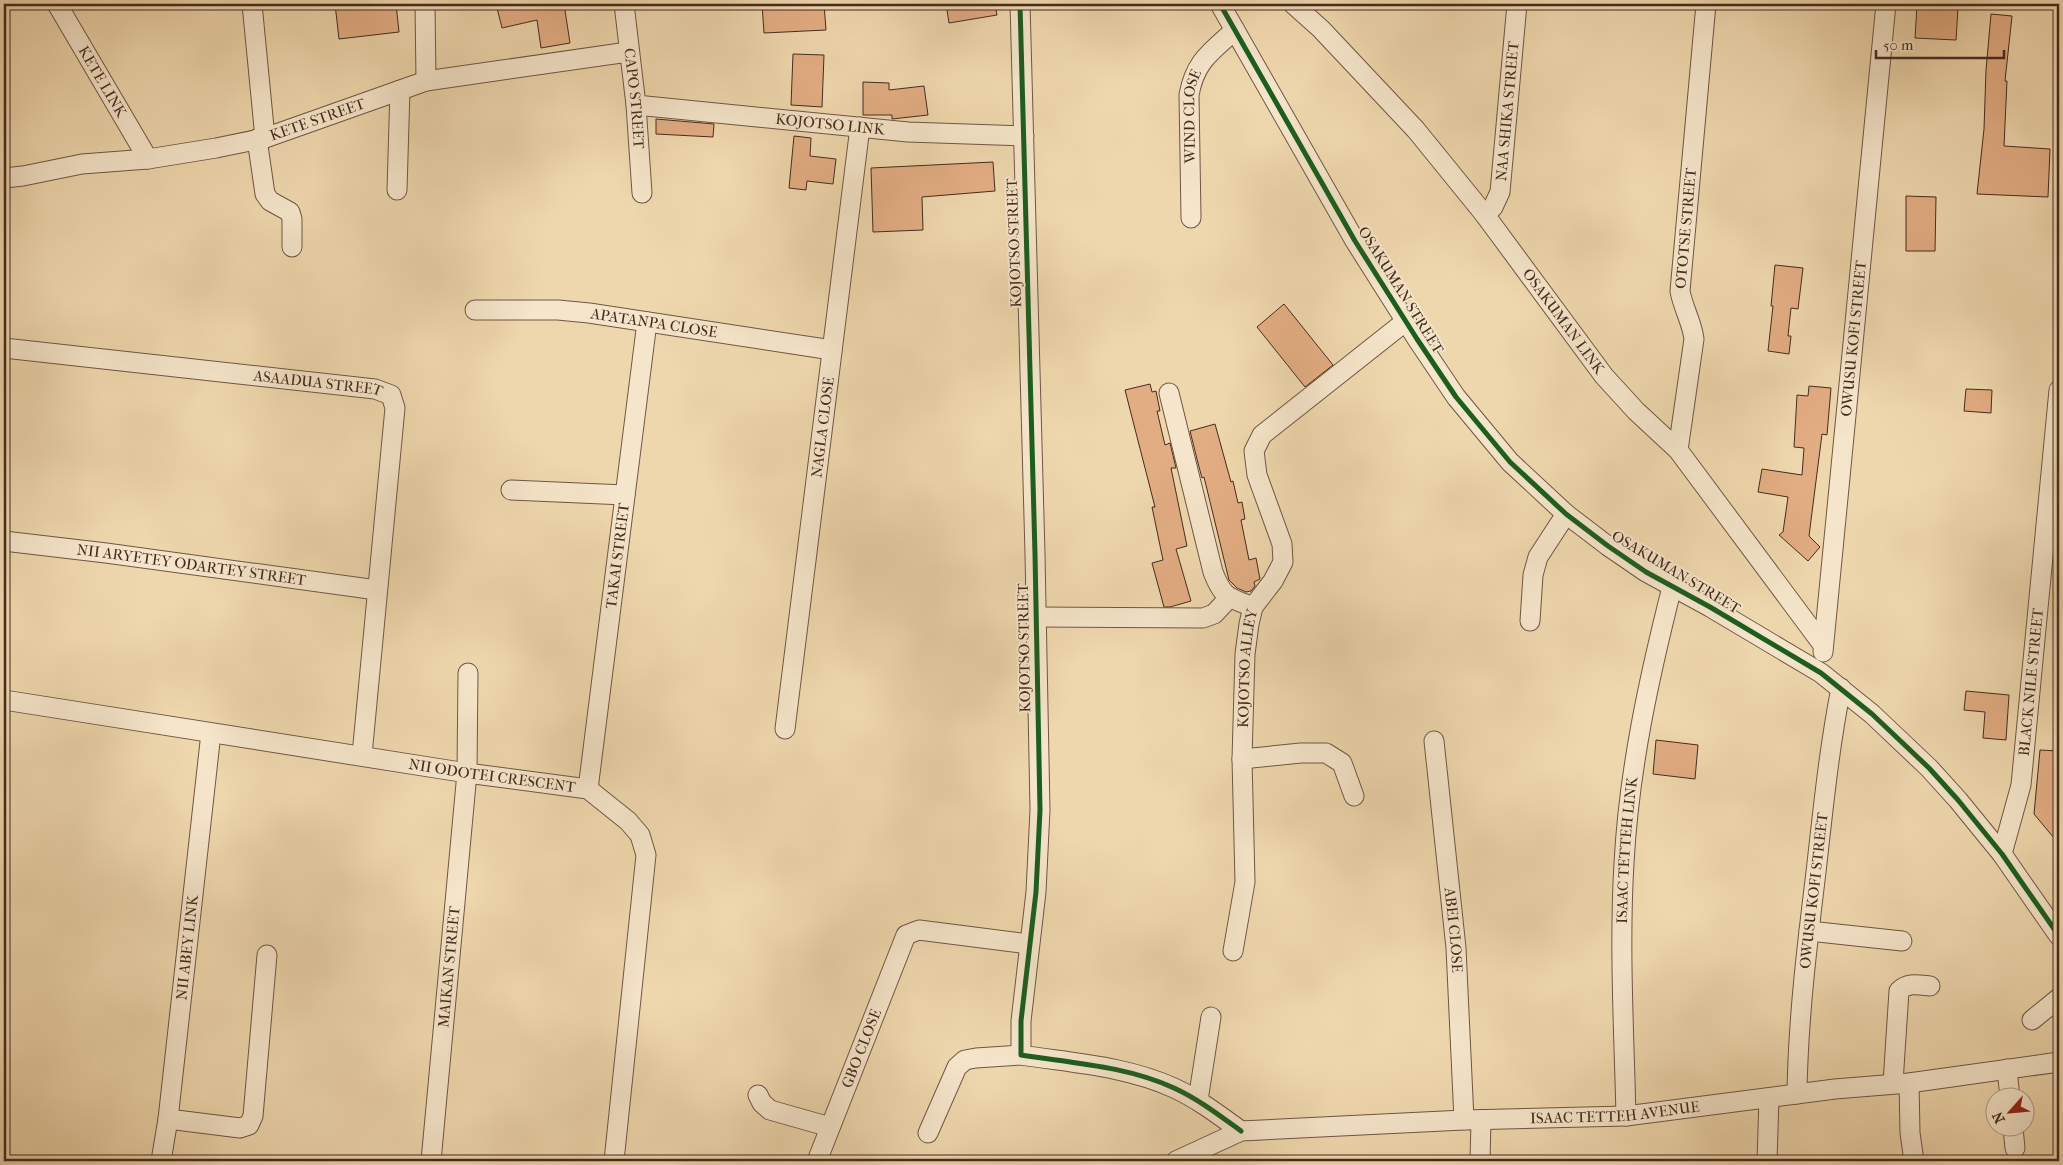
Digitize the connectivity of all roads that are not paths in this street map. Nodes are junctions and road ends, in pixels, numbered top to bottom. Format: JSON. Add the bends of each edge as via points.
{"nodes":[{"id":1,"x":57,"y":4,"type":"edge"},
{"id":2,"x":252,"y":4,"type":"edge"},
{"id":3,"x":425,"y":4,"type":"edge"},
{"id":4,"x":624,"y":4,"type":"edge"},
{"id":5,"x":1020,"y":4,"type":"edge"},
{"id":6,"x":1220,"y":4,"type":"edge"},
{"id":7,"x":1293,"y":4,"type":"edge"},
{"id":8,"x":1517,"y":4,"type":"edge"},
{"id":9,"x":1706,"y":4,"type":"edge"},
{"id":10,"x":1886,"y":4,"type":"edge"},
{"id":11,"x":1235,"y":30,"type":"junction"},
{"id":12,"x":628,"y":52,"type":"junction"},
{"id":13,"x":426,"y":81,"type":"junction"},
{"id":14,"x":400,"y":90,"type":"junction"},
{"id":15,"x":636,"y":105,"type":"junction"},
{"id":16,"x":860,"y":127,"type":"junction"},
{"id":17,"x":1024,"y":136,"type":"junction"},
{"id":18,"x":261,"y":138,"type":"junction"},
{"id":19,"x":148,"y":159,"type":"junction"},
{"id":20,"x":4,"y":178,"type":"edge"},
{"id":21,"x":397,"y":190,"type":"dead end"},
{"id":22,"x":642,"y":193,"type":"dead end"},
{"id":23,"x":1485,"y":215,"type":"junction"},
{"id":24,"x":1191,"y":218,"type":"dead end"},
{"id":25,"x":292,"y":247,"type":"dead end"},
{"id":26,"x":475,"y":310,"type":"dead end"},
{"id":27,"x":1406,"y":321,"type":"junction"},
{"id":28,"x":647,"y":322,"type":"junction"},
{"id":29,"x":4,"y":348,"type":"edge"},
{"id":30,"x":832,"y":350,"type":"junction"},
{"id":31,"x":2059,"y":390,"type":"edge"},
{"id":32,"x":1169,"y":393,"type":"dead end"},
{"id":33,"x":1678,"y":450,"type":"junction"},
{"id":34,"x":511,"y":490,"type":"dead end"},
{"id":35,"x":625,"y":494,"type":"junction"},
{"id":36,"x":1566,"y":514,"type":"junction"},
{"id":37,"x":4,"y":542,"type":"edge"},
{"id":38,"x":1672,"y":587,"type":"junction"},
{"id":39,"x":377,"y":590,"type":"junction"},
{"id":40,"x":1229,"y":598,"type":"junction"},
{"id":41,"x":1253,"y":607,"type":"junction"},
{"id":42,"x":1036,"y":617,"type":"junction"},
{"id":43,"x":1530,"y":621,"type":"dead end"},
{"id":44,"x":1823,"y":645,"type":"junction"},
{"id":45,"x":1821,"y":673,"type":"junction"},
{"id":46,"x":468,"y":674,"type":"dead end"},
{"id":47,"x":1841,"y":688,"type":"junction"},
{"id":48,"x":4,"y":700,"type":"edge"},
{"id":49,"x":784,"y":729,"type":"dead end"},
{"id":50,"x":210,"y":733,"type":"junction"},
{"id":51,"x":1434,"y":741,"type":"dead end"},
{"id":52,"x":362,"y":755,"type":"junction"},
{"id":53,"x":1242,"y":759,"type":"junction"},
{"id":54,"x":467,"y":773,"type":"junction"},
{"id":55,"x":588,"y":789,"type":"junction"},
{"id":56,"x":1354,"y":796,"type":"dead end"},
{"id":57,"x":2002,"y":854,"type":"junction"},
{"id":58,"x":1809,"y":931,"type":"junction"},
{"id":59,"x":2059,"y":936,"type":"edge"},
{"id":60,"x":1902,"y":941,"type":"dead end"},
{"id":61,"x":1029,"y":944,"type":"junction"},
{"id":62,"x":1233,"y":951,"type":"dead end"},
{"id":63,"x":267,"y":955,"type":"dead end"},
{"id":64,"x":1930,"y":986,"type":"dead end"},
{"id":65,"x":2059,"y":998,"type":"edge"},
{"id":66,"x":1211,"y":1017,"type":"dead end"},
{"id":67,"x":2032,"y":1020,"type":"dead end"},
{"id":68,"x":1021,"y":1055,"type":"junction"},
{"id":69,"x":2059,"y":1062,"type":"edge"},
{"id":70,"x":2007,"y":1069,"type":"junction"},
{"id":71,"x":1901,"y":1083,"type":"junction"},
{"id":72,"x":2009,"y":1088,"type":"edge"},
{"id":73,"x":758,"y":1094,"type":"dead end"},
{"id":74,"x":1797,"y":1094,"type":"junction"},
{"id":75,"x":1769,"y":1098,"type":"junction"},
{"id":76,"x":1198,"y":1100,"type":"junction"},
{"id":77,"x":1626,"y":1116,"type":"junction"},
{"id":78,"x":168,"y":1119,"type":"junction"},
{"id":79,"x":1472,"y":1120,"type":"junction"},
{"id":80,"x":830,"y":1127,"type":"junction"},
{"id":81,"x":1241,"y":1130,"type":"junction"},
{"id":82,"x":928,"y":1133,"type":"dead end"},
{"id":83,"x":2014,"y":1138,"type":"edge"},
{"id":84,"x":2015,"y":1148,"type":"dead end"},
{"id":85,"x":161,"y":1161,"type":"edge"},
{"id":86,"x":431,"y":1161,"type":"edge"},
{"id":87,"x":614,"y":1161,"type":"edge"},
{"id":88,"x":817,"y":1161,"type":"edge"},
{"id":89,"x":1176,"y":1161,"type":"edge"},
{"id":90,"x":1480,"y":1161,"type":"edge"},
{"id":91,"x":1767,"y":1161,"type":"edge"},
{"id":92,"x":1914,"y":1161,"type":"edge"}],
"edges":[{"from":1,"to":19,"type":"street","name":"KETE LINK"},
{"from":2,"to":18,"type":"street"},
{"from":3,"to":13,"type":"street"},
{"from":4,"to":12,"type":"street","name":"CAPO STREET"},
{"from":5,"to":17,"type":"street","name":"KOJOTSO STREET"},
{"from":6,"to":11,"type":"street","name":"OSAKUMAN STREET"},
{"from":7,"to":23,"type":"street","name":"OSAKUMAN LINK","via":[[1321,29],[1416,130]]},
{"from":8,"to":23,"type":"street","name":"NAA SHIKA STREET","via":[[1500,192]]},
{"from":9,"to":33,"type":"street","name":"OTOTSE STREET","via":[[1680,291],[1694,339]]},
{"from":10,"to":44,"type":"street","name":"OWUSU KOFI STREET"},
{"from":11,"to":24,"type":"street","name":"WIND CLOSE","via":[[1202,60],[1192,76],[1189,95]]},
{"from":11,"to":27,"type":"street","name":"OSAKUMAN STREET","via":[[1355,242]]},
{"from":12,"to":13,"type":"street","name":"KETE STREET"},
{"from":12,"to":15,"type":"street","name":"CAPO STREET"},
{"from":13,"to":14,"type":"street","name":"KETE STREET"},
{"from":14,"to":18,"type":"street","name":"KETE STREET"},
{"from":14,"to":21,"type":"street"},
{"from":15,"to":16,"type":"street","name":"KOJOTSO LINK"},
{"from":15,"to":22,"type":"street","name":"CAPO STREET"},
{"from":16,"to":17,"type":"street","name":"KOJOTSO LINK","via":[[951,135]]},
{"from":16,"to":30,"type":"street","name":"NAGLA CLOSE"},
{"from":17,"to":42,"type":"street","name":"KOJOTSO STREET"},
{"from":18,"to":19,"type":"street","name":"KETE STREET"},
{"from":18,"to":25,"type":"street","via":[[265,194],[270,201],[290,212]]},
{"from":19,"to":20,"type":"street","name":"KETE STREET","via":[[82,164]]},
{"from":23,"to":33,"type":"street","name":"OSAKUMAN LINK","via":[[1604,376]]},
{"from":26,"to":28,"type":"street","name":"APATANPA CLOSE","via":[[558,310]]},
{"from":27,"to":36,"type":"street","name":"OSAKUMAN STREET","via":[[1482,431]]},
{"from":27,"to":41,"type":"street","name":"KOJOTSO ALLEY","via":[[1262,434],[1254,451],[1257,474],[1282,544],[1283,562]]},
{"from":28,"to":30,"type":"street","name":"APATANPA CLOSE"},
{"from":28,"to":35,"type":"street","name":"TAKAI STREET"},
{"from":29,"to":39,"type":"street","name":"ASAADUA STREET","via":[[375,389],[391,395],[395,408]]},
{"from":30,"to":49,"type":"street","name":"NAGLA CLOSE"},
{"from":31,"to":57,"type":"street","name":"BLACK NILE STREET","via":[[2021,785]]},
{"from":32,"to":40,"type":"street","via":[[1213,572],[1219,588]]},
{"from":33,"to":44,"type":"street","name":"OSAKUMAN LINK"},
{"from":34,"to":35,"type":"street"},
{"from":35,"to":55,"type":"street","name":"TAKAI STREET"},
{"from":36,"to":38,"type":"street","name":"OSAKUMAN STREET","via":[[1608,546]]},
{"from":36,"to":43,"type":"street","via":[[1538,557],[1533,575]]},
{"from":37,"to":39,"type":"street","name":"NII ARYETEY ODARTEY STREET"},
{"from":38,"to":45,"type":"street","name":"OSAKUMAN STREET","via":[[1710,606]]},
{"from":38,"to":77,"type":"street","name":"ISAAC TETTEH LINK","via":[[1648,682],[1632,770],[1624,862],[1622,946]]},
{"from":39,"to":52,"type":"street","name":"ASAADUA STREET"},
{"from":40,"to":41,"type":"street"},
{"from":40,"to":42,"type":"street","via":[[1214,614],[1203,618]]},
{"from":41,"to":53,"type":"street","name":"KOJOTSO ALLEY","via":[[1245,654]]},
{"from":42,"to":61,"type":"street","name":"KOJOTSO STREET","via":[[1040,810],[1036,892]]},
{"from":44,"to":45,"type":"street","name":"OWUSU KOFI STREET"},
{"from":45,"to":47,"type":"street","name":"OSAKUMAN STREET"},
{"from":46,"to":54,"type":"street","name":"MAIKAN STREET"},
{"from":47,"to":57,"type":"street","name":"OSAKUMAN STREET","via":[[1929,768]]},
{"from":47,"to":58,"type":"street","name":"OWUSU KOFI STREET","via":[[1829,755]]},
{"from":48,"to":50,"type":"street","name":"NII ODOTEI CRESCENT"},
{"from":50,"to":52,"type":"street","name":"NII ODOTEI CRESCENT"},
{"from":50,"to":78,"type":"street","name":"NII ABEY LINK"},
{"from":51,"to":79,"type":"street","name":"ABEI CLOSE"},
{"from":52,"to":54,"type":"street","name":"NII ODOTEI CRESCENT"},
{"from":53,"to":56,"type":"street","via":[[1326,753],[1342,763]]},
{"from":53,"to":62,"type":"street","name":"KOJOTSO ALLEY","via":[[1245,882]]},
{"from":54,"to":55,"type":"street","name":"NII ODOTEI CRESCENT"},
{"from":54,"to":86,"type":"street","name":"MAIKAN STREET"},
{"from":55,"to":87,"type":"street","name":"NII ODOTEI CRESCENT","via":[[628,821],[640,836],[646,855]]},
{"from":57,"to":59,"type":"street","name":"OSAKUMAN STREET"},
{"from":58,"to":60,"type":"street"},
{"from":58,"to":74,"type":"street","name":"OWUSU KOFI STREET","via":[[1798,1042]]},
{"from":61,"to":68,"type":"street","name":"KOJOTSO STREET"},
{"from":61,"to":80,"type":"street","name":"GBO CLOSE","via":[[919,930],[906,935]]},
{"from":63,"to":78,"type":"street","via":[[253,1116],[249,1125],[240,1128]]},
{"from":64,"to":71,"type":"street","via":[[1909,985],[1899,992]]},
{"from":65,"to":67,"type":"street"},
{"from":66,"to":76,"type":"street"},
{"from":68,"to":76,"type":"street","via":[[1129,1073],[1173,1087]]},
{"from":68,"to":82,"type":"street","via":[[965,1060],[957,1067]]},
{"from":69,"to":70,"type":"street","name":"ISAAC TETTEH AVENUE"},
{"from":70,"to":71,"type":"street","name":"ISAAC TETTEH AVENUE"},
{"from":70,"to":72,"type":"street"},
{"from":71,"to":74,"type":"street","name":"ISAAC TETTEH AVENUE"},
{"from":71,"to":92,"type":"street"},
{"from":73,"to":80,"type":"street","via":[[770,1110]]},
{"from":74,"to":75,"type":"street","name":"ISAAC TETTEH AVENUE"},
{"from":75,"to":77,"type":"street","name":"ISAAC TETTEH AVENUE"},
{"from":75,"to":91,"type":"street"},
{"from":76,"to":81,"type":"street"},
{"from":77,"to":79,"type":"street","name":"ISAAC TETTEH AVENUE"},
{"from":78,"to":85,"type":"street","name":"NII ABEY LINK"},
{"from":79,"to":81,"type":"street","name":"ISAAC TETTEH AVENUE"},
{"from":79,"to":90,"type":"street","name":"ABEI CLOSE"},
{"from":80,"to":88,"type":"street","name":"GBO CLOSE"},
{"from":81,"to":89,"type":"street","name":"ISAAC TETTEH AVENUE"},
{"from":83,"to":84,"type":"street"}]}
